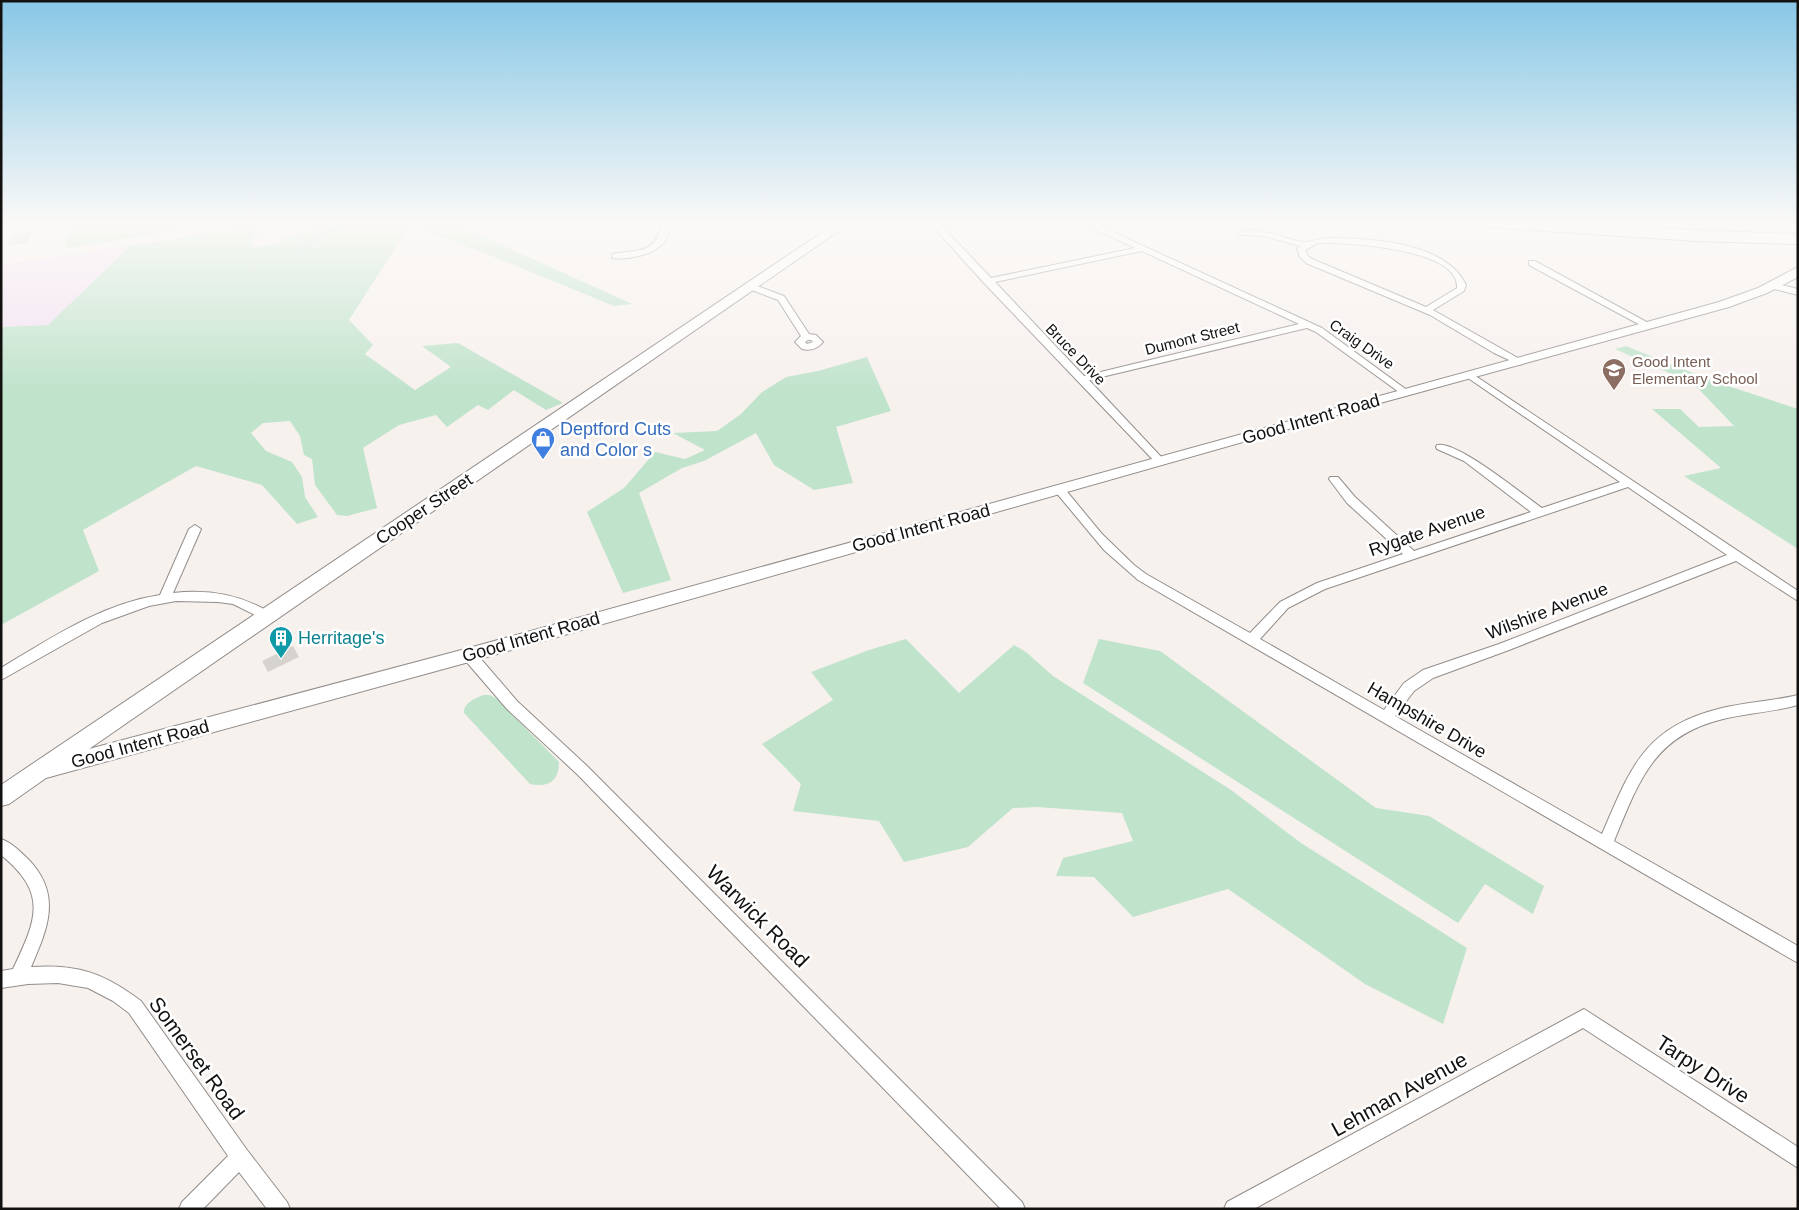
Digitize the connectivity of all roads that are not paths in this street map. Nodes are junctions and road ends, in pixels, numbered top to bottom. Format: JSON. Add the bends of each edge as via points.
{"nodes":[{"id":1,"x":764,"y":277,"type":"edge"},
{"id":2,"x":984,"y":277,"type":"edge"},
{"id":3,"x":1004,"y":277,"type":"edge"},
{"id":4,"x":1204,"y":277,"type":"edge"},
{"id":5,"x":1349,"y":277,"type":"edge"},
{"id":6,"x":1457,"y":277,"type":"edge"},
{"id":7,"x":1559,"y":277,"type":"edge"},
{"id":8,"x":1788,"y":277,"type":"edge"},
{"id":9,"x":987,"y":281,"type":"junction"},
{"id":10,"x":752,"y":286,"type":"junction"},
{"id":11,"x":1774,"y":286,"type":"junction"},
{"id":12,"x":1798,"y":292,"type":"edge"},
{"id":13,"x":1427,"y":310,"type":"junction"},
{"id":14,"x":1308,"y":325,"type":"junction"},
{"id":15,"x":1647,"y":325,"type":"junction"},
{"id":16,"x":806,"y":337,"type":"dead end"},
{"id":17,"x":1520,"y":362,"type":"junction"},
{"id":18,"x":1470,"y":376,"type":"junction"},
{"id":19,"x":1082,"y":379,"type":"junction"},
{"id":20,"x":1406,"y":393,"type":"junction"},
{"id":21,"x":1441,"y":447,"type":"dead end"},
{"id":22,"x":1160,"y":461,"type":"junction"},
{"id":23,"x":1334,"y":479,"type":"dead end"},
{"id":24,"x":1629,"y":482,"type":"junction"},
{"id":25,"x":1060,"y":490,"type":"junction"},
{"id":26,"x":1539,"y":512,"type":"junction"},
{"id":27,"x":195,"y":529,"type":"dead end"},
{"id":28,"x":1411,"y":555,"type":"junction"},
{"id":29,"x":1736,"y":556,"type":"junction"},
{"id":30,"x":165,"y":596,"type":"junction"},
{"id":31,"x":1798,"y":597,"type":"edge"},
{"id":32,"x":265,"y":616,"type":"junction"},
{"id":33,"x":1251,"y":640,"type":"junction"},
{"id":34,"x":469,"y":655,"type":"junction"},
{"id":35,"x":1,"y":675,"type":"edge"},
{"id":36,"x":1798,"y":700,"type":"edge"},
{"id":37,"x":1386,"y":718,"type":"junction"},
{"id":38,"x":39,"y":771,"type":"junction"},
{"id":39,"x":1,"y":797,"type":"edge"},
{"id":40,"x":1605,"y":844,"type":"junction"},
{"id":41,"x":1,"y":846,"type":"edge"},
{"id":42,"x":1798,"y":955,"type":"edge"},
{"id":43,"x":19,"y":975,"type":"junction"},
{"id":44,"x":1,"y":980,"type":"edge"},
{"id":45,"x":1584,"y":1018,"type":"joint"},
{"id":46,"x":240,"y":1157,"type":"junction"},
{"id":47,"x":1798,"y":1158,"type":"edge"},
{"id":48,"x":190,"y":1209,"type":"edge"},
{"id":49,"x":280,"y":1209,"type":"edge"},
{"id":50,"x":1015,"y":1209,"type":"edge"},
{"id":51,"x":1234,"y":1209,"type":"edge"}],
"edges":[{"from":1,"to":10,"type":"main road","name":"Cooper Street"},
{"from":2,"to":9,"type":"street","name":"Bruce Drive"},
{"from":3,"to":9,"type":"street"},
{"from":4,"to":14,"type":"street","name":"Craig Drive"},
{"from":5,"to":13,"type":"street"},
{"from":6,"to":13,"type":"street","via":[[1461,289]]},
{"from":7,"to":15,"type":"street"},
{"from":8,"to":11,"type":"main road","name":"Good Intent Road"},
{"from":9,"to":19,"type":"street","name":"Bruce Drive"},
{"from":10,"to":16,"type":"street","via":[[781,298]]},
{"from":10,"to":32,"type":"main road","name":"Cooper Street"},
{"from":11,"to":12,"type":"street"},
{"from":11,"to":15,"type":"main road","name":"Good Intent Road","via":[[1738,300]]},
{"from":13,"to":17,"type":"street"},
{"from":14,"to":19,"type":"street","name":"Dumont Street"},
{"from":14,"to":20,"type":"street","name":"Craig Drive"},
{"from":15,"to":17,"type":"main road","name":"Good Intent Road"},
{"from":17,"to":18,"type":"main road","name":"Good Intent Road"},
{"from":18,"to":20,"type":"main road","name":"Good Intent Road"},
{"from":18,"to":24,"type":"street"},
{"from":19,"to":22,"type":"street","name":"Bruce Drive"},
{"from":20,"to":22,"type":"main road","name":"Good Intent Road"},
{"from":21,"to":26,"type":"street","via":[[1468,459]]},
{"from":22,"to":25,"type":"main road","name":"Good Intent Road"},
{"from":23,"to":28,"type":"street","via":[[1351,500]]},
{"from":24,"to":26,"type":"street","name":"Rygate Avenue"},
{"from":24,"to":29,"type":"street"},
{"from":25,"to":33,"type":"street","name":"Hampshire Drive","via":[[1126,566]]},
{"from":25,"to":34,"type":"main road","name":"Good Intent Road"},
{"from":26,"to":28,"type":"street","name":"Rygate Avenue"},
{"from":27,"to":30,"type":"street"},
{"from":28,"to":33,"type":"street","name":"Rygate Avenue","via":[[1298,596],[1284,605]]},
{"from":29,"to":31,"type":"street"},
{"from":29,"to":37,"type":"street","name":"Wilshire Avenue","via":[[1428,674],[1408,687]]},
{"from":30,"to":32,"type":"street","via":[[213,597],[240,602]]},
{"from":30,"to":35,"type":"street","via":[[97,619]]},
{"from":32,"to":38,"type":"main road","name":"Cooper Street"},
{"from":33,"to":37,"type":"street","name":"Hampshire Drive"},
{"from":34,"to":38,"type":"main road","name":"Good Intent Road"},
{"from":34,"to":50,"type":"street","name":"Warwick Road","via":[[512,705],[582,770]]},
{"from":36,"to":40,"type":"street","via":[[1710,717],[1659,744],[1642,766]]},
{"from":37,"to":40,"type":"street","name":"Hampshire Drive"},
{"from":38,"to":39,"type":"main road","name":"Cooper Street"},
{"from":40,"to":42,"type":"street","name":"Hampshire Drive"},
{"from":41,"to":43,"type":"street","via":[[35,880],[42,899],[34,938]]},
{"from":43,"to":44,"type":"street","name":"Somerset Road"},
{"from":43,"to":46,"type":"street","name":"Somerset Road","via":[[56,975],[92,981],[113,990],[135,1007]]},
{"from":45,"to":47,"type":"street","name":"Tarpy Drive"},
{"from":45,"to":51,"type":"street","name":"Lehman Avenue"},
{"from":46,"to":48,"type":"street"},
{"from":46,"to":49,"type":"street","name":"Somerset Road"}]}
